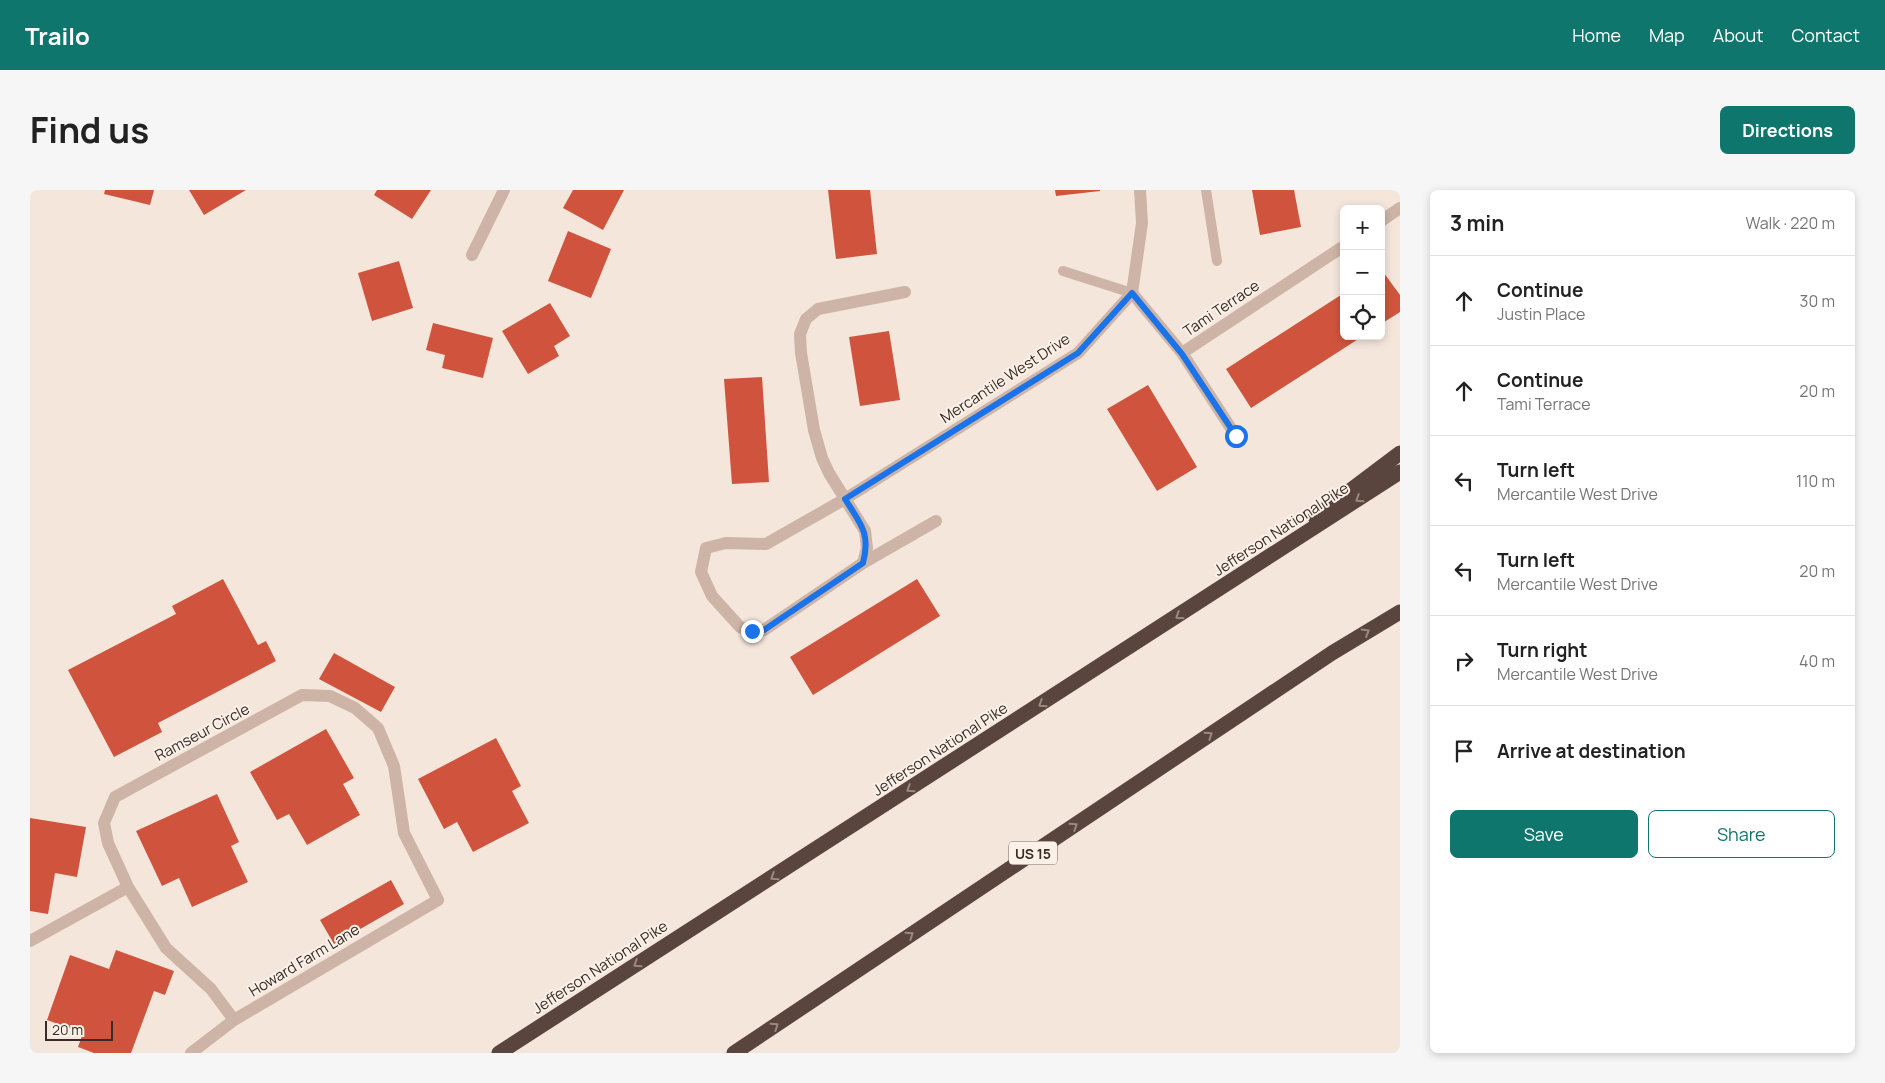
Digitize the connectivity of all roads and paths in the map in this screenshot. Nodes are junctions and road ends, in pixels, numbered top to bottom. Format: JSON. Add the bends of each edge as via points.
{"nodes":[{"id":1,"x":504,"y":190,"type":"edge"},
{"id":2,"x":1140,"y":190,"type":"edge"},
{"id":3,"x":1206,"y":190,"type":"edge"},
{"id":4,"x":1400,"y":208,"type":"edge"},
{"id":5,"x":1385,"y":218,"type":"edge"},
{"id":6,"x":1340,"y":249,"type":"edge"},
{"id":7,"x":472,"y":256,"type":"dead end"},
{"id":8,"x":1217,"y":261,"type":"dead end"},
{"id":9,"x":1063,"y":271,"type":"dead end"},
{"id":10,"x":905,"y":292,"type":"dead end"},
{"id":11,"x":1132,"y":293,"type":"junction"},
{"id":12,"x":1182,"y":354,"type":"junction"},
{"id":13,"x":1236,"y":436,"type":"dead end"},
{"id":14,"x":1400,"y":453,"type":"edge"},
{"id":15,"x":1400,"y":472,"type":"edge"},
{"id":16,"x":845,"y":499,"type":"junction"},
{"id":17,"x":936,"y":521,"type":"dead end"},
{"id":18,"x":863,"y":563,"type":"junction"},
{"id":19,"x":1198,"y":604,"type":"junction"},
{"id":20,"x":1400,"y":612,"type":"edge"},
{"id":21,"x":128,"y":887,"type":"junction"},
{"id":22,"x":438,"y":900,"type":"joint"},
{"id":23,"x":30,"y":941,"type":"edge"},
{"id":24,"x":234,"y":1020,"type":"junction"},
{"id":25,"x":191,"y":1053,"type":"edge"},
{"id":26,"x":499,"y":1053,"type":"edge"},
{"id":27,"x":734,"y":1053,"type":"edge"}],
"edges":[{"from":1,"to":7,"type":"street"},
{"from":2,"to":11,"type":"street","via":[[1142,223]]},
{"from":3,"to":8,"type":"lane"},
{"from":4,"to":5,"type":"street"},
{"from":6,"to":12,"type":"street","name":"Tami Terrace"},
{"from":9,"to":11,"type":"lane"},
{"from":10,"to":16,"type":"street","via":[[818,309],[806,319],[800,334],[814,430],[822,458]]},
{"from":11,"to":12,"type":"street","name":"Tami Terrace"},
{"from":11,"to":16,"type":"street","name":"Mercantile West Drive","via":[[1078,353]]},
{"from":12,"to":13,"type":"street"},
{"from":14,"to":19,"type":"highway"},
{"from":15,"to":19,"type":"highway","name":"Jefferson National Pike","one_way":true},
{"from":16,"to":18,"type":"street","via":[[865,531],[867,548]]},
{"from":16,"to":18,"type":"street","name":"Mercantile West Drive","via":[[766,544],[726,543],[706,548],[701,572],[712,596],[740,627],[752,631],[764,630]]},
{"from":17,"to":18,"type":"street","name":"Mercantile West Drive"},
{"from":19,"to":26,"type":"highway","name":"Jefferson National Pike","one_way":true},
{"from":27,"to":20,"type":"highway","number":"US 15","one_way":true,"via":[[1324,658]]},
{"from":21,"to":22,"type":"street","name":"Ramseur Circle","via":[[108,843],[104,823],[115,797],[302,695],[330,696],[355,708],[378,728],[394,766],[404,832]]},
{"from":21,"to":23,"type":"street"},
{"from":21,"to":24,"type":"street","name":"Ramseur Circle","via":[[166,948],[211,989]]},
{"from":22,"to":24,"type":"street","name":"Howard Farm Lane"},
{"from":24,"to":25,"type":"street","name":"Howard Farm Lane"}]}
